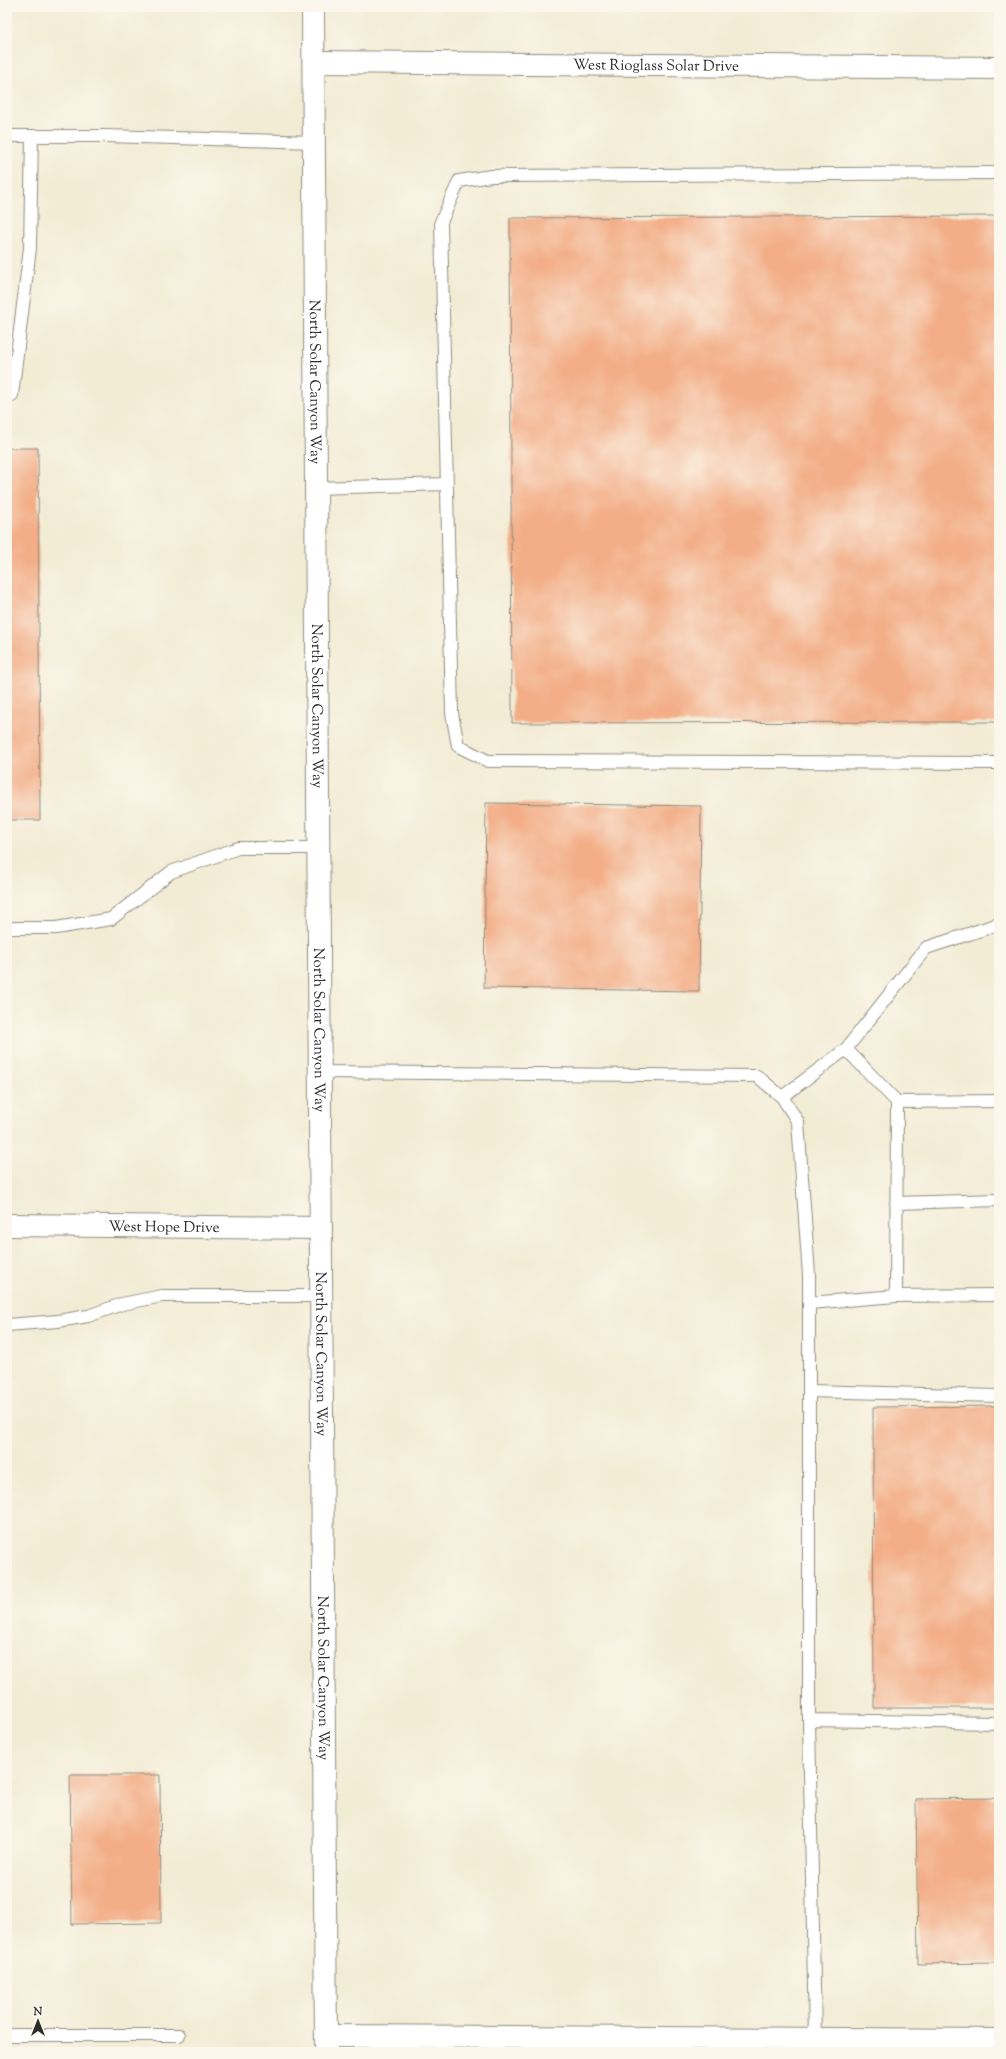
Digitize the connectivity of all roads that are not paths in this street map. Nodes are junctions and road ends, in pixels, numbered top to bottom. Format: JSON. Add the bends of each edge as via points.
{"nodes":[{"id":1,"x":314,"y":7,"type":"edge"},
{"id":2,"x":314,"y":62,"type":"junction"},
{"id":3,"x":999,"y":68,"type":"edge"},
{"id":4,"x":7,"y":136,"type":"edge"},
{"id":5,"x":32,"y":136,"type":"junction"},
{"id":6,"x":315,"y":142,"type":"junction"},
{"id":7,"x":999,"y":174,"type":"edge"},
{"id":8,"x":7,"y":395,"type":"edge"},
{"id":9,"x":447,"y":484,"type":"junction"},
{"id":10,"x":316,"y":488,"type":"junction"},
{"id":11,"x":999,"y":763,"type":"edge"},
{"id":12,"x":318,"y":848,"type":"junction"},
{"id":13,"x":999,"y":924,"type":"edge"},
{"id":14,"x":7,"y":928,"type":"edge"},
{"id":15,"x":846,"y":1049,"type":"junction"},
{"id":16,"x":320,"y":1072,"type":"junction"},
{"id":17,"x":782,"y":1097,"type":"junction"},
{"id":18,"x":999,"y":1101,"type":"edge"},
{"id":19,"x":897,"y":1102,"type":"junction"},
{"id":20,"x":999,"y":1200,"type":"edge"},
{"id":21,"x":896,"y":1203,"type":"junction"},
{"id":22,"x":7,"y":1225,"type":"edge"},
{"id":23,"x":320,"y":1228,"type":"junction"},
{"id":24,"x":999,"y":1295,"type":"edge"},
{"id":25,"x":321,"y":1296,"type":"junction"},
{"id":26,"x":896,"y":1296,"type":"junction"},
{"id":27,"x":809,"y":1303,"type":"junction"},
{"id":28,"x":7,"y":1325,"type":"edge"},
{"id":29,"x":809,"y":1391,"type":"junction"},
{"id":30,"x":999,"y":1396,"type":"edge"},
{"id":31,"x":809,"y":1720,"type":"junction"},
{"id":32,"x":999,"y":1723,"type":"edge"},
{"id":33,"x":7,"y":2035,"type":"edge"},
{"id":34,"x":179,"y":2035,"type":"dead end"},
{"id":35,"x":815,"y":2039,"type":"junction"},
{"id":36,"x":999,"y":2040,"type":"edge"},
{"id":37,"x":326,"y":2044,"type":"edge"}],
"edges":[{"from":1,"to":2,"type":"street","name":"North Solar Canyon Way"},
{"from":2,"to":3,"type":"street","name":"West Rioglass Solar Drive"},
{"from":2,"to":6,"type":"street","name":"North Solar Canyon Way"},
{"from":4,"to":5,"type":"lane"},
{"from":5,"to":6,"type":"lane"},
{"from":5,"to":8,"type":"lane","via":[[30,248],[12,395]]},
{"from":6,"to":10,"type":"street","name":"North Solar Canyon Way"},
{"from":7,"to":9,"type":"lane","via":[[491,176],[459,181],[441,222]]},
{"from":9,"to":10,"type":"lane"},
{"from":9,"to":11,"type":"lane","via":[[452,713],[458,746],[488,761]]},
{"from":10,"to":12,"type":"street","name":"North Solar Canyon Way"},
{"from":12,"to":14,"type":"lane","via":[[238,848],[171,872],[110,919],[56,928]]},
{"from":12,"to":16,"type":"street","name":"North Solar Canyon Way"},
{"from":13,"to":15,"type":"lane","via":[[926,948]]},
{"from":15,"to":17,"type":"lane"},
{"from":15,"to":19,"type":"lane"},
{"from":16,"to":17,"type":"lane","via":[[757,1076]]},
{"from":16,"to":23,"type":"street","name":"North Solar Canyon Way"},
{"from":17,"to":27,"type":"lane","via":[[798,1122]]},
{"from":18,"to":19,"type":"lane"},
{"from":19,"to":21,"type":"lane"},
{"from":20,"to":21,"type":"lane"},
{"from":21,"to":26,"type":"lane"},
{"from":22,"to":23,"type":"street","name":"West Hope Drive"},
{"from":23,"to":25,"type":"street","name":"North Solar Canyon Way"},
{"from":24,"to":26,"type":"lane"},
{"from":25,"to":28,"type":"lane","via":[[162,1296],[122,1304],[88,1316]]},
{"from":25,"to":37,"type":"street","name":"North Solar Canyon Way"},
{"from":26,"to":27,"type":"lane"},
{"from":27,"to":29,"type":"lane"},
{"from":29,"to":30,"type":"lane"},
{"from":29,"to":31,"type":"lane"},
{"from":31,"to":32,"type":"lane"},
{"from":31,"to":35,"type":"lane"},
{"from":33,"to":34,"type":"lane"},
{"from":35,"to":36,"type":"street"},
{"from":35,"to":37,"type":"street"}]}
